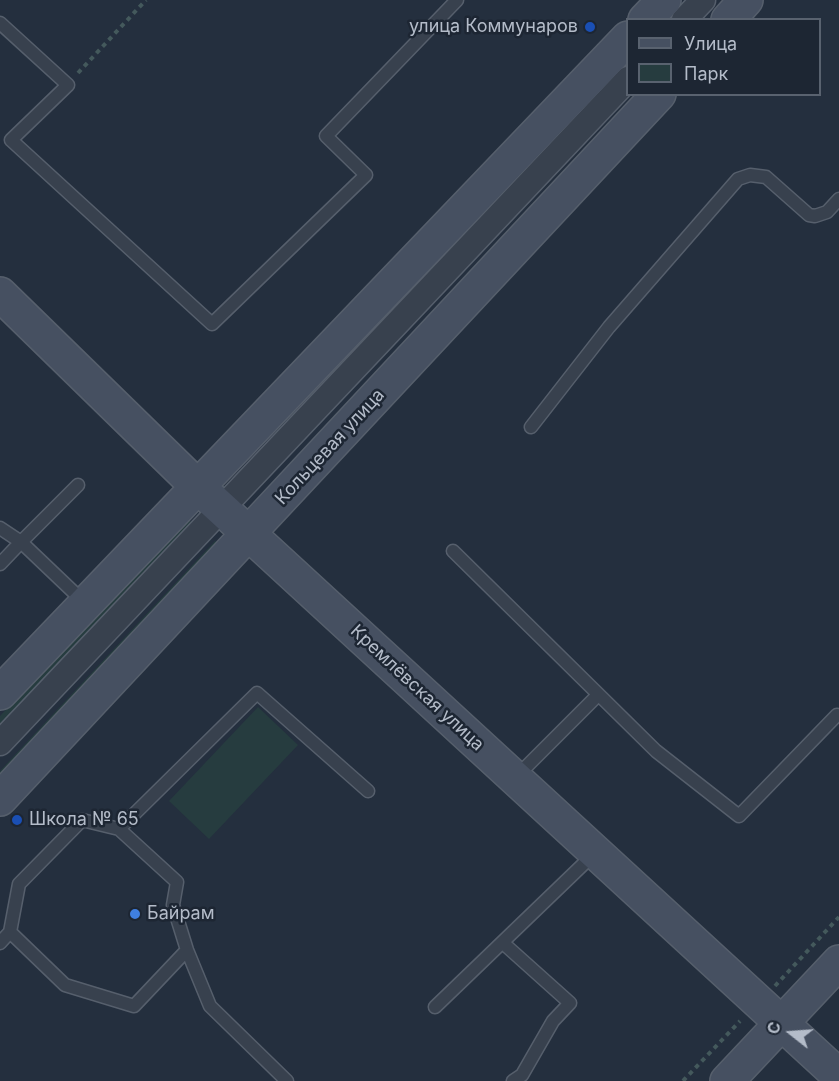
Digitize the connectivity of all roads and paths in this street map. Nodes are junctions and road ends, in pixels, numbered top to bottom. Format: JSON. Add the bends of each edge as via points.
{"nodes":[{"id":1,"x":146,"y":0,"type":"edge"},
{"id":2,"x":457,"y":0,"type":"edge"},
{"id":3,"x":664,"y":0,"type":"edge"},
{"id":4,"x":703,"y":0,"type":"edge"},
{"id":5,"x":746,"y":0,"type":"edge"},
{"id":6,"x":647,"y":18,"type":"edge"},
{"id":7,"x":686,"y":18,"type":"edge"},
{"id":8,"x":730,"y":18,"type":"edge"},
{"id":9,"x":0,"y":23,"type":"edge"},
{"id":10,"x":626,"y":39,"type":"edge"},
{"id":11,"x":626,"y":81,"type":"edge"},
{"id":12,"x":68,"y":85,"type":"junction"},
{"id":13,"x":657,"y":96,"type":"edge"},
{"id":14,"x":839,"y":199,"type":"edge"},
{"id":15,"x":0,"y":294,"type":"edge"},
{"id":16,"x":531,"y":427,"type":"dead end"},
{"id":17,"x":78,"y":485,"type":"dead end"},
{"id":18,"x":210,"y":498,"type":"junction"},
{"id":19,"x":0,"y":528,"type":"edge"},
{"id":20,"x":249,"y":533,"type":"junction"},
{"id":21,"x":21,"y":542,"type":"junction"},
{"id":22,"x":453,"y":551,"type":"dead end"},
{"id":23,"x":0,"y":564,"type":"edge"},
{"id":24,"x":86,"y":604,"type":"junction"},
{"id":25,"x":0,"y":693,"type":"edge"},
{"id":26,"x":598,"y":695,"type":"junction"},
{"id":27,"x":837,"y":715,"type":"dead end"},
{"id":28,"x":0,"y":743,"type":"edge"},
{"id":29,"x":515,"y":778,"type":"junction"},
{"id":30,"x":368,"y":791,"type":"dead end"},
{"id":31,"x":0,"y":799,"type":"edge"},
{"id":32,"x":119,"y":829,"type":"junction"},
{"id":33,"x":596,"y":852,"type":"junction"},
{"id":34,"x":10,"y":932,"type":"junction"},
{"id":35,"x":0,"y":943,"type":"edge"},
{"id":36,"x":503,"y":943,"type":"junction"},
{"id":37,"x":187,"y":950,"type":"junction"},
{"id":38,"x":839,"y":962,"type":"edge"},
{"id":39,"x":435,"y":1007,"type":"dead end"},
{"id":40,"x":782,"y":1023,"type":"junction"},
{"id":41,"x":839,"y":1076,"type":"edge"},
{"id":42,"x":287,"y":1081,"type":"edge"},
{"id":43,"x":513,"y":1081,"type":"edge"},
{"id":44,"x":727,"y":1081,"type":"edge"}],
"edges":[{"from":1,"to":12,"type":"path"},
{"from":2,"to":12,"type":"lane","via":[[326,136],[366,175],[212,324],[11,140]]},
{"from":3,"to":6,"type":"main road"},
{"from":4,"to":7,"type":"street"},
{"from":5,"to":8,"type":"main road"},
{"from":9,"to":12,"type":"lane"},
{"from":10,"to":18,"type":"main road"},
{"from":11,"to":18,"type":"street"},
{"from":13,"to":20,"type":"main road","name":"Кольцевая улица"},
{"from":14,"to":16,"type":"lane","via":[[822,215],[809,215],[766,177],[750,175],[738,179],[609,327]]},
{"from":15,"to":18,"type":"main road","name":"Кремлёвская улица"},
{"from":17,"to":21,"type":"lane"},
{"from":18,"to":20,"type":"main road","name":"Кремлёвская улица"},
{"from":18,"to":24,"type":"main road"},
{"from":18,"to":28,"type":"street"},
{"from":19,"to":21,"type":"lane"},
{"from":20,"to":29,"type":"main road","name":"Кремлёвская улица"},
{"from":20,"to":31,"type":"main road","name":"Кольцевая улица"},
{"from":21,"to":23,"type":"lane"},
{"from":21,"to":24,"type":"lane"},
{"from":22,"to":26,"type":"lane"},
{"from":24,"to":25,"type":"main road"},
{"from":26,"to":27,"type":"lane","via":[[656,751],[739,816]]},
{"from":26,"to":29,"type":"lane"},
{"from":29,"to":33,"type":"main road","name":"Кремлёвская улица"},
{"from":30,"to":32,"type":"lane","via":[[257,693]]},
{"from":32,"to":34,"type":"lane","via":[[82,820],[19,884]]},
{"from":32,"to":37,"type":"lane","via":[[177,882],[173,905]]},
{"from":33,"to":36,"type":"lane"},
{"from":33,"to":40,"type":"main road","name":"Кремлёвская улица"},
{"from":34,"to":35,"type":"lane"},
{"from":34,"to":37,"type":"lane","via":[[65,985],[134,1006]]},
{"from":36,"to":39,"type":"lane"},
{"from":36,"to":43,"type":"lane","via":[[570,1003],[553,1021],[522,1075]]},
{"from":37,"to":42,"type":"lane","via":[[210,1006]]},
{"from":38,"to":40,"type":"main road"},
{"from":40,"to":41,"type":"main road","name":"Кремлёвская улица"},
{"from":40,"to":44,"type":"main road"}]}
